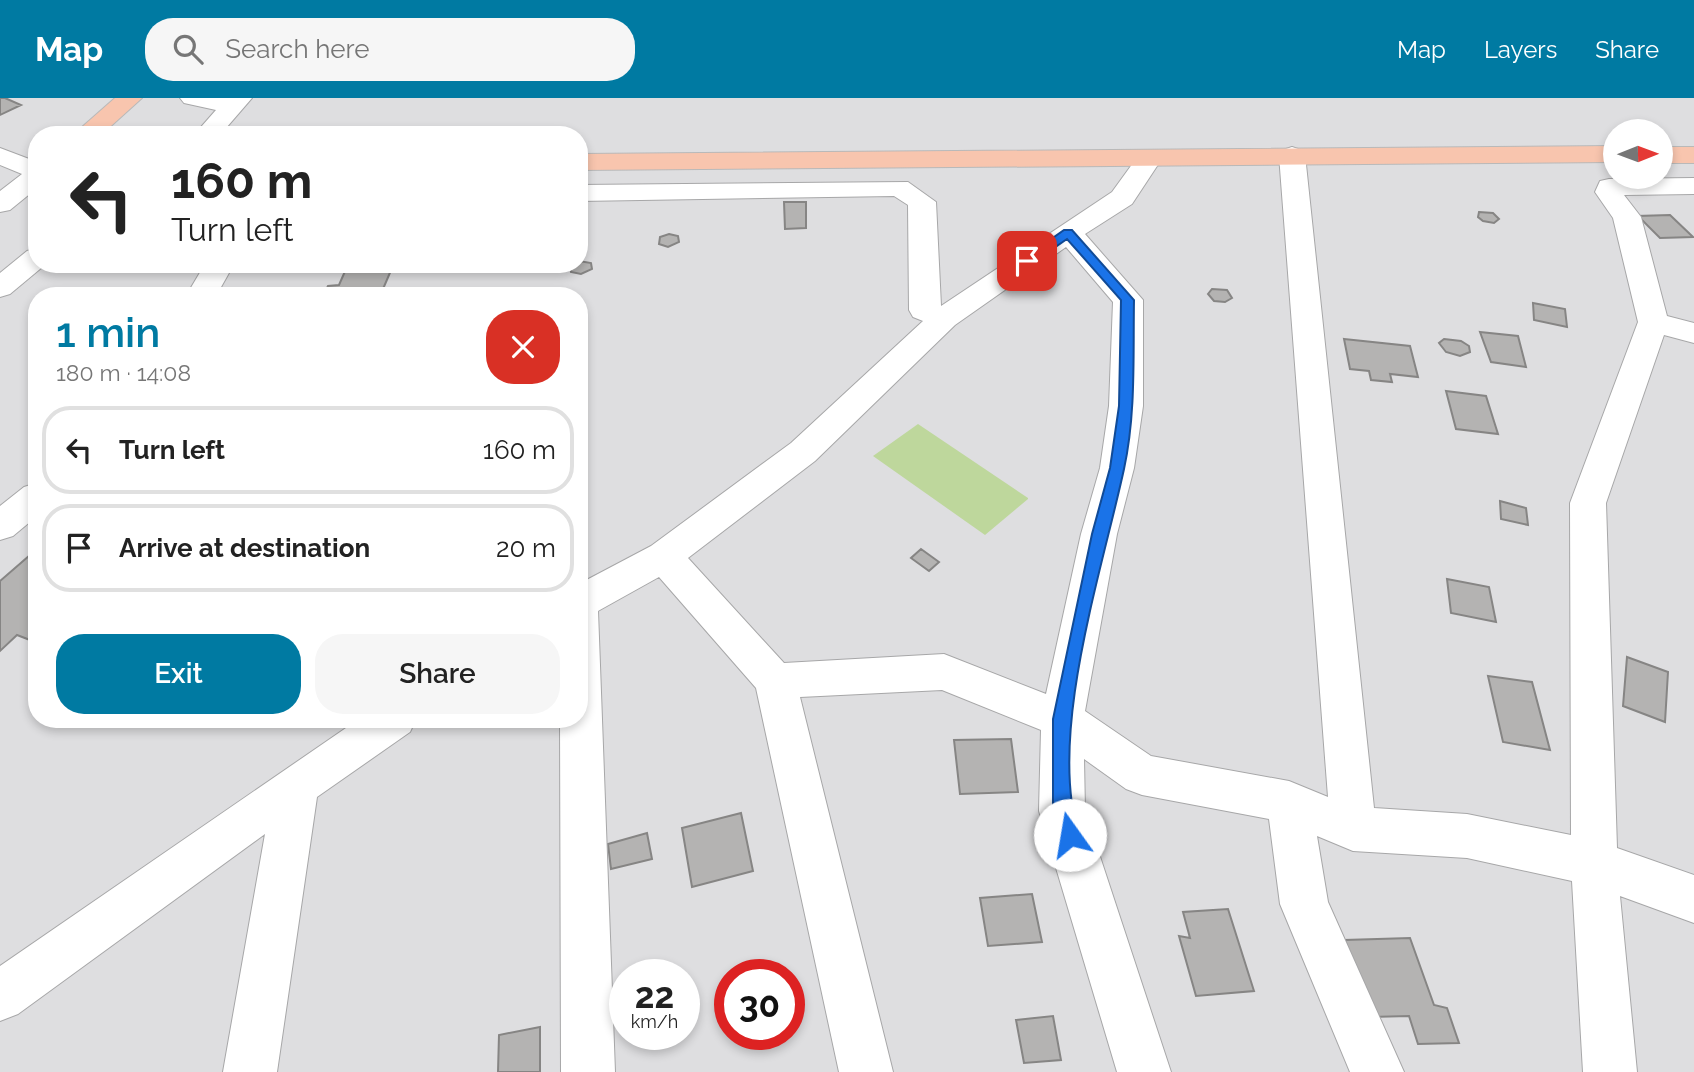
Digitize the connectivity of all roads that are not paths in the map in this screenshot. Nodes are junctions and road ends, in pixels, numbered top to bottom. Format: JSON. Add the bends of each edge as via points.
{"nodes":[{"id":1,"x":130,"y":98,"type":"edge"},
{"id":2,"x":192,"y":98,"type":"edge"},
{"id":3,"x":236,"y":102,"type":"edge"},
{"id":4,"x":96,"y":126,"type":"edge"},
{"id":5,"x":214,"y":126,"type":"edge"},
{"id":6,"x":1603,"y":154,"type":"edge"},
{"id":7,"x":1292,"y":155,"type":"junction"},
{"id":8,"x":1673,"y":155,"type":"edge"},
{"id":9,"x":1694,"y":155,"type":"edge"},
{"id":10,"x":0,"y":156,"type":"edge"},
{"id":11,"x":1150,"y":157,"type":"junction"},
{"id":12,"x":588,"y":162,"type":"edge"},
{"id":13,"x":28,"y":169,"type":"edge"},
{"id":14,"x":28,"y":181,"type":"edge"},
{"id":15,"x":1694,"y":186,"type":"edge"},
{"id":16,"x":588,"y":193,"type":"edge"},
{"id":17,"x":6,"y":199,"type":"edge"},
{"id":18,"x":28,"y":208,"type":"edge"},
{"id":19,"x":1068,"y":233,"type":"junction"},
{"id":20,"x":28,"y":265,"type":"edge"},
{"id":21,"x":0,"y":288,"type":"edge"},
{"id":22,"x":944,"y":318,"type":"junction"},
{"id":23,"x":1653,"y":322,"type":"junction"},
{"id":24,"x":1694,"y":333,"type":"edge"},
{"id":25,"x":28,"y":503,"type":"edge"},
{"id":26,"x":0,"y":526,"type":"edge"},
{"id":27,"x":664,"y":556,"type":"junction"},
{"id":28,"x":588,"y":598,"type":"edge"},
{"id":29,"x":775,"y":681,"type":"junction"},
{"id":30,"x":1062,"y":719,"type":"junction"},
{"id":31,"x":383,"y":728,"type":"edge"},
{"id":32,"x":581,"y":728,"type":"edge"},
{"id":33,"x":296,"y":786,"type":"junction"},
{"id":34,"x":1289,"y":802,"type":"junction"},
{"id":35,"x":1353,"y":829,"type":"junction"},
{"id":36,"x":1594,"y":863,"type":"junction"},
{"id":37,"x":1694,"y":899,"type":"edge"},
{"id":38,"x":0,"y":996,"type":"edge"},
{"id":39,"x":250,"y":1072,"type":"edge"},
{"id":40,"x":588,"y":1072,"type":"edge"},
{"id":41,"x":866,"y":1072,"type":"edge"},
{"id":42,"x":1144,"y":1072,"type":"edge"},
{"id":43,"x":1377,"y":1072,"type":"edge"},
{"id":44,"x":1610,"y":1072,"type":"edge"}],
"edges":[{"from":1,"to":4,"type":"main road"},
{"from":2,"to":3,"type":"street"},
{"from":3,"to":5,"type":"street"},
{"from":6,"to":7,"type":"main road"},
{"from":7,"to":11,"type":"main road"},
{"from":7,"to":35,"type":"street"},
{"from":8,"to":9,"type":"main road"},
{"from":10,"to":13,"type":"street"},
{"from":11,"to":12,"type":"main road"},
{"from":11,"to":19,"type":"street","via":[[1122,198]]},
{"from":14,"to":17,"type":"street"},
{"from":15,"to":23,"type":"street","via":[[1609,187],[1627,217]]},
{"from":16,"to":22,"type":"street","via":[[899,188],[922,202],[925,310]]},
{"from":17,"to":18,"type":"street"},
{"from":19,"to":22,"type":"street"},
{"from":19,"to":30,"type":"street","via":[[1128,300],[1126,406],[1117,468]]},
{"from":20,"to":21,"type":"street"},
{"from":22,"to":27,"type":"street","via":[[803,452]]},
{"from":23,"to":24,"type":"street"},
{"from":23,"to":36,"type":"street","via":[[1588,503]]},
{"from":25,"to":26,"type":"street"},
{"from":27,"to":28,"type":"street"},
{"from":27,"to":29,"type":"street"},
{"from":29,"to":30,"type":"street","via":[[944,672]]},
{"from":29,"to":41,"type":"street"},
{"from":30,"to":34,"type":"street","via":[[1142,775]]},
{"from":30,"to":42,"type":"street","via":[[1062,811]]},
{"from":31,"to":33,"type":"street"},
{"from":32,"to":40,"type":"street"},
{"from":33,"to":38,"type":"street"},
{"from":33,"to":39,"type":"street"},
{"from":34,"to":35,"type":"street"},
{"from":34,"to":43,"type":"street","via":[[1304,904]]},
{"from":35,"to":36,"type":"street","via":[[1467,836]]},
{"from":36,"to":37,"type":"street"},
{"from":36,"to":44,"type":"street"}]}
